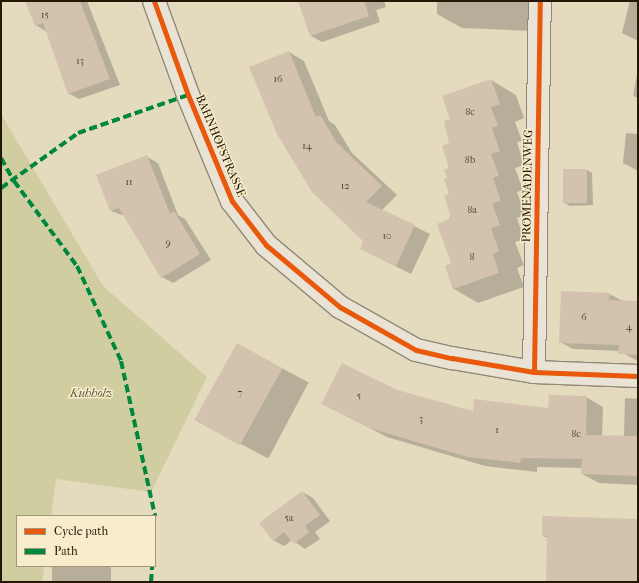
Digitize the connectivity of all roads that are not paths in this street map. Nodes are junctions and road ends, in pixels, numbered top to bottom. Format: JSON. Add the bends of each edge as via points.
{"nodes":[{"id":1,"x":154,"y":1,"type":"edge"},
{"id":2,"x":540,"y":1,"type":"edge"},
{"id":3,"x":534,"y":372,"type":"junction"},
{"id":4,"x":638,"y":376,"type":"edge"}],
"edges":[{"from":1,"to":3,"type":"street","name":"BAHNHOFSTRASSE","via":[[188,95],[232,201],[266,245],[340,307],[402,343],[452,358]]},
{"from":2,"to":3,"type":"street","name":"PROMENADENWEG"},
{"from":3,"to":4,"type":"street","name":"BAHNHOFSTRASSE"}]}
